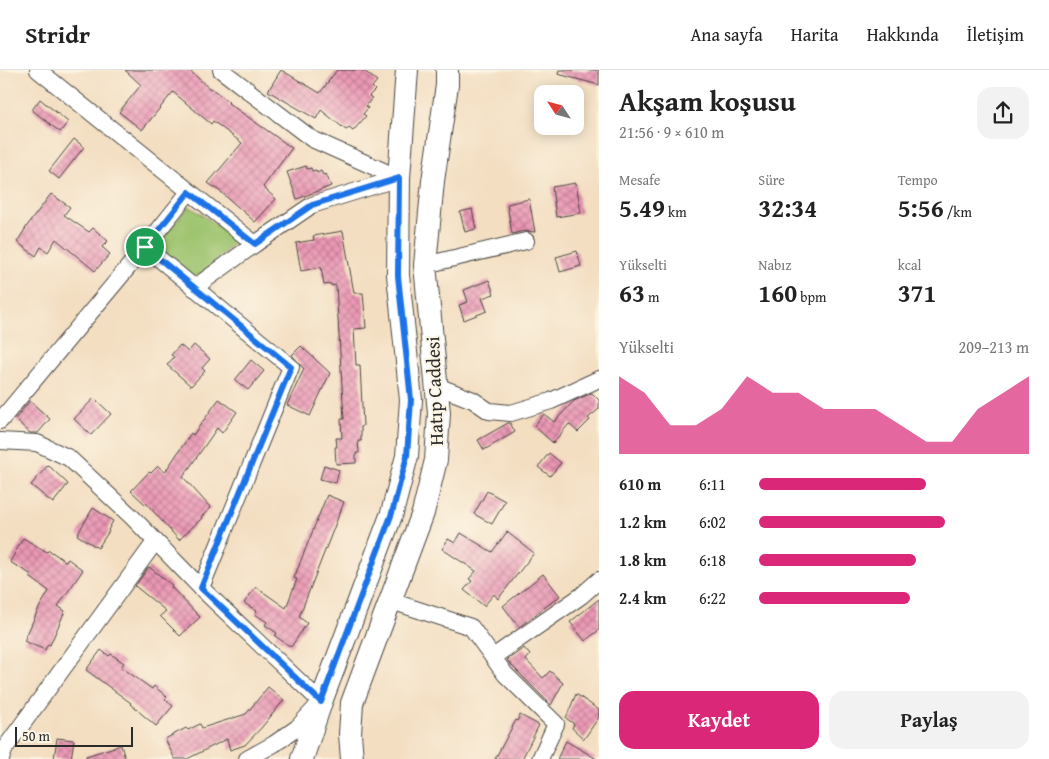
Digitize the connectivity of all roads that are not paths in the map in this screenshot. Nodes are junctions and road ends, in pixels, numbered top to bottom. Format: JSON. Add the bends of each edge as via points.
{"nodes":[{"id":1,"x":38,"y":70,"type":"edge"},
{"id":2,"x":221,"y":70,"type":"edge"},
{"id":3,"x":407,"y":70,"type":"edge"},
{"id":4,"x":447,"y":70,"type":"edge"},
{"id":5,"x":399,"y":178,"type":"junction"},
{"id":6,"x":189,"y":192,"type":"junction"},
{"id":7,"x":526,"y":241,"type":"dead end"},
{"id":8,"x":255,"y":244,"type":"junction"},
{"id":9,"x":145,"y":247,"type":"junction"},
{"id":10,"x":425,"y":265,"type":"junction"},
{"id":11,"x":194,"y":288,"type":"junction"},
{"id":12,"x":599,"y":379,"type":"edge"},
{"id":13,"x":437,"y":386,"type":"junction"},
{"id":14,"x":0,"y":421,"type":"edge"},
{"id":15,"x":0,"y":441,"type":"edge"},
{"id":16,"x":155,"y":542,"type":"junction"},
{"id":17,"x":599,"y":580,"type":"edge"},
{"id":18,"x":201,"y":588,"type":"junction"},
{"id":19,"x":391,"y":601,"type":"junction"},
{"id":20,"x":493,"y":657,"type":"junction"},
{"id":21,"x":321,"y":702,"type":"junction"},
{"id":22,"x":1,"y":759,"type":"edge"},
{"id":23,"x":247,"y":759,"type":"edge"},
{"id":24,"x":302,"y":759,"type":"edge"},
{"id":25,"x":352,"y":759,"type":"edge"},
{"id":26,"x":540,"y":759,"type":"edge"}],
"edges":[{"from":1,"to":6,"type":"street"},
{"from":2,"to":5,"type":"street","via":[[312,139]]},
{"from":3,"to":5,"type":"main road","name":"Hatıp Caddesi"},
{"from":4,"to":10,"type":"main road","name":"Hatıp Caddesi"},
{"from":5,"to":8,"type":"street","via":[[312,205]]},
{"from":5,"to":21,"type":"main road","name":"Hatıp Caddesi","via":[[398,276],[411,400],[407,456],[392,513]]},
{"from":6,"to":8,"type":"street"},
{"from":6,"to":9,"type":"street"},
{"from":7,"to":10,"type":"street"},
{"from":8,"to":11,"type":"street"},
{"from":9,"to":11,"type":"street"},
{"from":9,"to":14,"type":"street"},
{"from":10,"to":13,"type":"main road","name":"Hatıp Caddesi"},
{"from":11,"to":18,"type":"street","via":[[291,367]]},
{"from":12,"to":13,"type":"street","via":[[551,401],[511,413],[489,410]]},
{"from":13,"to":19,"type":"main road","name":"Hatıp Caddesi","via":[[436,460],[423,513]]},
{"from":15,"to":16,"type":"street","via":[[37,443],[69,458]]},
{"from":16,"to":18,"type":"street"},
{"from":16,"to":22,"type":"street","via":[[5,748]]},
{"from":17,"to":20,"type":"street"},
{"from":18,"to":21,"type":"street"},
{"from":19,"to":20,"type":"street","via":[[471,627]]},
{"from":19,"to":25,"type":"main road","name":"Hatıp Caddesi","via":[[352,703]]},
{"from":20,"to":26,"type":"street","via":[[505,674],[556,724]]},
{"from":21,"to":23,"type":"street","via":[[297,728]]},
{"from":21,"to":24,"type":"main road","name":"Hatıp Caddesi"}]}
